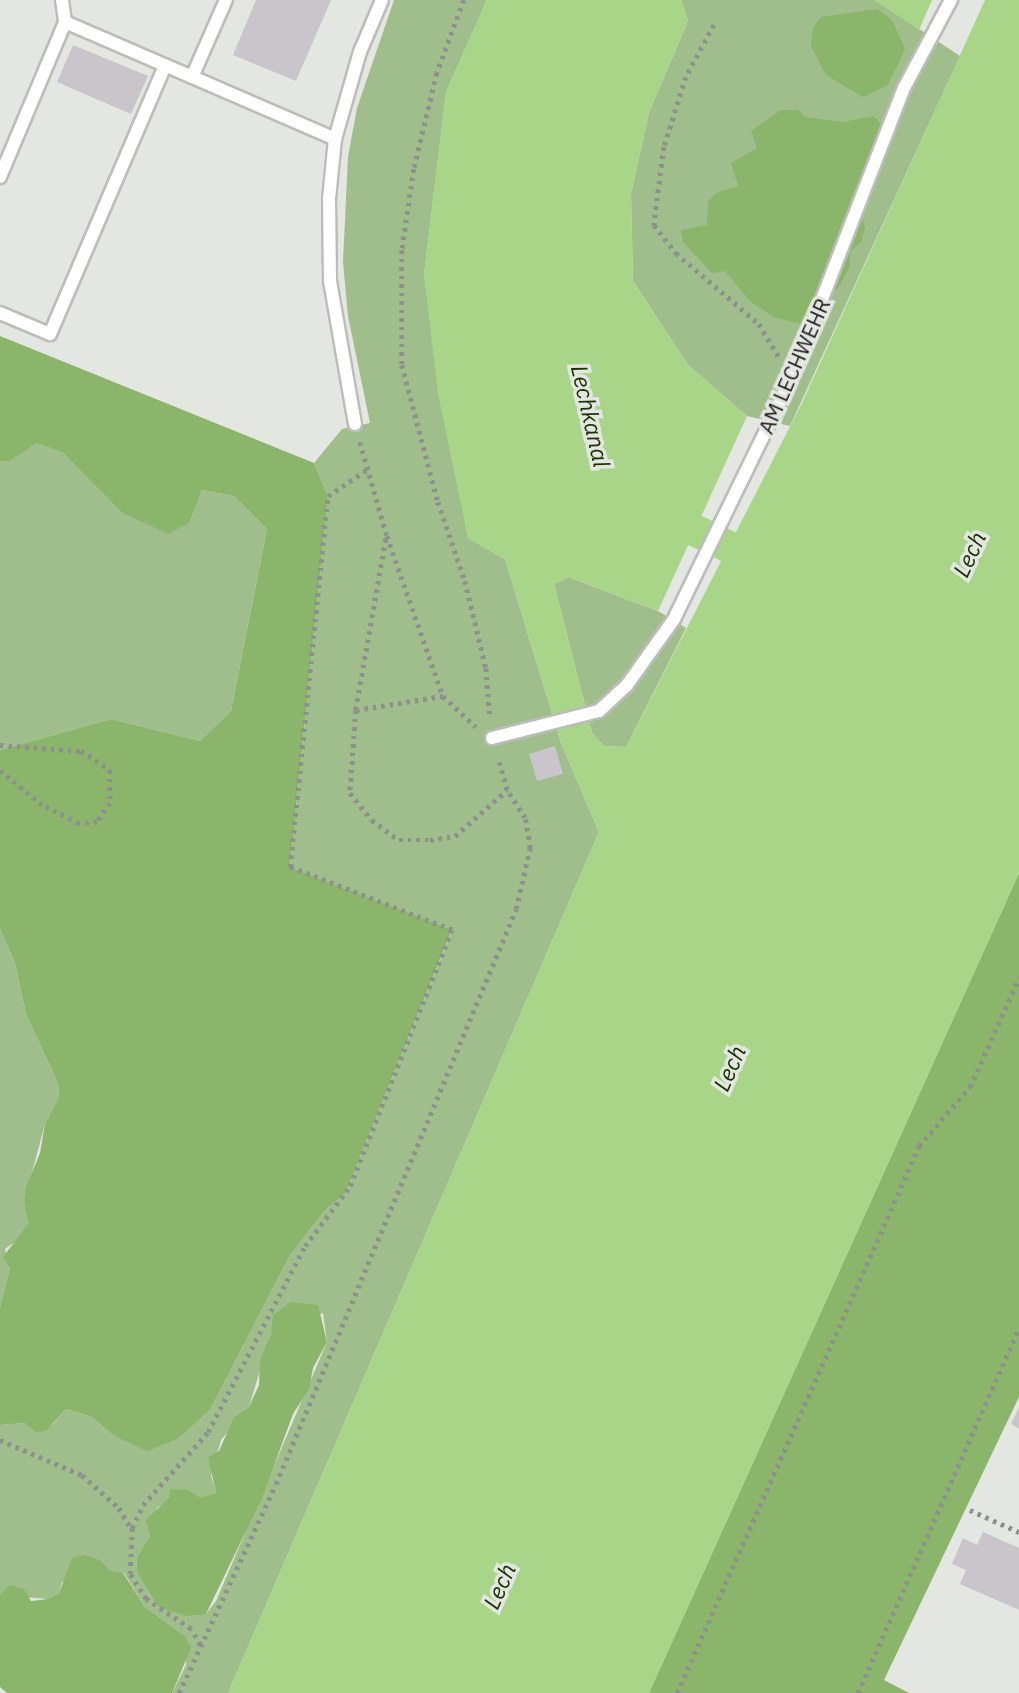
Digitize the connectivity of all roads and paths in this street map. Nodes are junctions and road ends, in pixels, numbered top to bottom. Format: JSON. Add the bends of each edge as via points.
{"nodes":[{"id":1,"x":62,"y":0,"type":"edge"},
{"id":2,"x":226,"y":0,"type":"edge"},
{"id":3,"x":383,"y":0,"type":"edge"},
{"id":4,"x":464,"y":0,"type":"edge"},
{"id":5,"x":951,"y":0,"type":"edge"},
{"id":6,"x":65,"y":22,"type":"junction"},
{"id":7,"x":714,"y":25,"type":"dead end"},
{"id":8,"x":165,"y":66,"type":"junction"},
{"id":9,"x":192,"y":77,"type":"junction"},
{"id":10,"x":335,"y":139,"type":"junction"},
{"id":11,"x":0,"y":177,"type":"edge"},
{"id":12,"x":0,"y":313,"type":"edge"},
{"id":13,"x":791,"y":379,"type":"junction"},
{"id":14,"x":355,"y":424,"type":"joint"},
{"id":15,"x":368,"y":469,"type":"junction"},
{"id":16,"x":387,"y":536,"type":"junction"},
{"id":17,"x":443,"y":696,"type":"junction"},
{"id":18,"x":356,"y":710,"type":"junction"},
{"id":19,"x":492,"y":738,"type":"junction"},
{"id":20,"x":0,"y":745,"type":"edge"},
{"id":21,"x":0,"y":771,"type":"edge"},
{"id":22,"x":506,"y":790,"type":"junction"},
{"id":23,"x":1019,"y":978,"type":"edge"},
{"id":24,"x":1019,"y":1328,"type":"edge"},
{"id":25,"x":0,"y":1440,"type":"edge"},
{"id":26,"x":970,"y":1510,"type":"dead end"},
{"id":27,"x":132,"y":1528,"type":"junction"},
{"id":28,"x":1019,"y":1532,"type":"edge"},
{"id":29,"x":200,"y":1645,"type":"junction"},
{"id":30,"x":179,"y":1693,"type":"edge"},
{"id":31,"x":677,"y":1693,"type":"edge"},
{"id":32,"x":858,"y":1693,"type":"edge"}],
"edges":[{"from":1,"to":6,"type":"lane"},
{"from":2,"to":9,"type":"lane"},
{"from":3,"to":10,"type":"lane","via":[[360,52]]},
{"from":4,"to":19,"type":"path","via":[[437,73],[414,169],[402,250],[402,365],[486,668]]},
{"from":5,"to":13,"type":"lane","name":"AM LECHWEHR","via":[[904,88]]},
{"from":6,"to":8,"type":"lane"},
{"from":6,"to":11,"type":"lane"},
{"from":7,"to":13,"type":"path","via":[[686,78],[664,147],[654,225],[676,253],[759,324]]},
{"from":8,"to":9,"type":"lane"},
{"from":8,"to":12,"type":"lane","via":[[50,334]]},
{"from":9,"to":10,"type":"lane"},
{"from":10,"to":14,"type":"lane","via":[[328,199],[330,281]]},
{"from":13,"to":19,"type":"lane","name":"AM LECHWEHR","via":[[674,619],[627,685],[598,711]]},
{"from":14,"to":15,"type":"path"},
{"from":15,"to":16,"type":"path"},
{"from":15,"to":27,"type":"path","via":[[328,496],[290,867],[452,930],[350,1186],[305,1246],[208,1432],[143,1506]]},
{"from":16,"to":17,"type":"path"},
{"from":16,"to":18,"type":"path"},
{"from":17,"to":18,"type":"path"},
{"from":17,"to":19,"type":"path"},
{"from":18,"to":22,"type":"path","via":[[350,793],[372,820],[399,839],[455,836]]},
{"from":19,"to":22,"type":"path"},
{"from":20,"to":21,"type":"path","via":[[81,751],[110,770],[110,803],[97,822],[79,824],[42,805]]},
{"from":22,"to":29,"type":"path","via":[[525,818],[530,848],[516,909],[276,1484]]},
{"from":23,"to":31,"type":"path","via":[[970,1087],[919,1146]]},
{"from":24,"to":32,"type":"path"},
{"from":25,"to":27,"type":"path","via":[[82,1475],[119,1508]]},
{"from":26,"to":28,"type":"path"},
{"from":27,"to":29,"type":"path","via":[[130,1574],[146,1599],[191,1629]]},
{"from":29,"to":30,"type":"path"}]}
